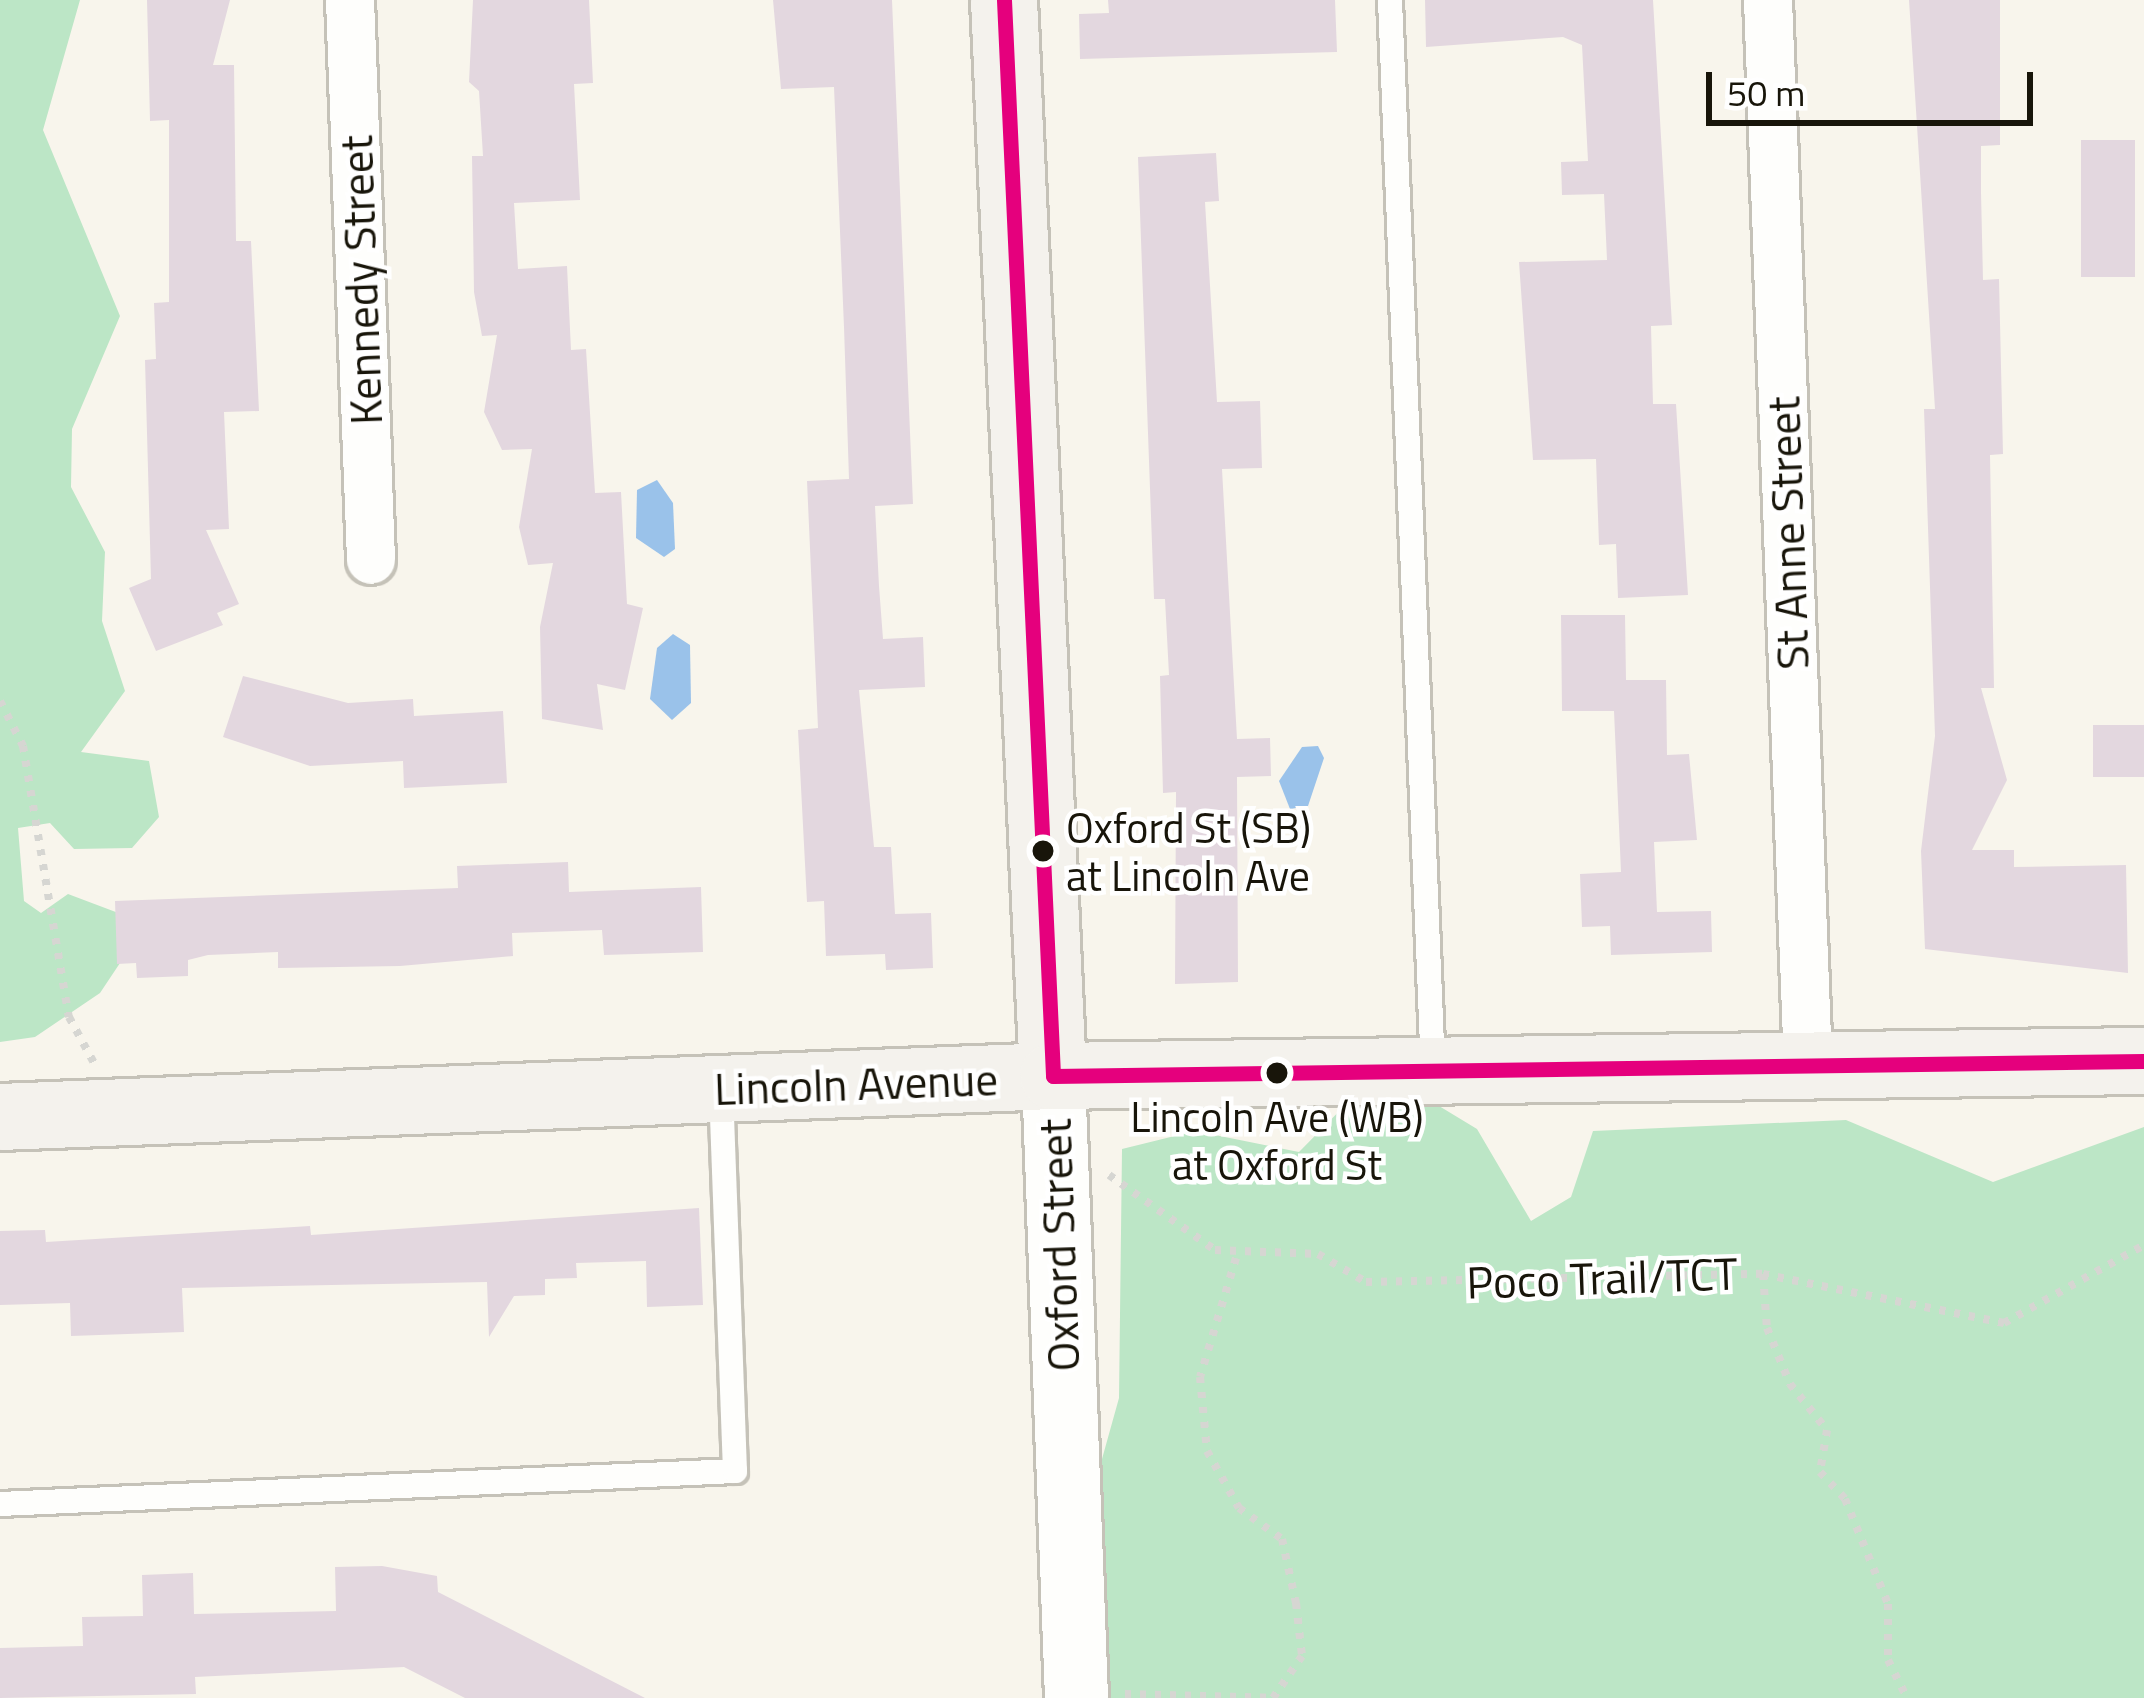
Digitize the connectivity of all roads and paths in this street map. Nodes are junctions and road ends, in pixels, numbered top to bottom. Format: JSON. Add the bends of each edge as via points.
{"nodes":[{"id":1,"x":350,"y":0,"type":"edge"},
{"id":2,"x":1004,"y":0,"type":"edge"},
{"id":3,"x":1390,"y":0,"type":"edge"},
{"id":4,"x":1768,"y":0,"type":"edge"},
{"id":5,"x":371,"y":560,"type":"dead end"},
{"id":6,"x":0,"y":701,"type":"edge"},
{"id":7,"x":2144,"y":1060,"type":"edge"},
{"id":8,"x":1808,"y":1065,"type":"junction"},
{"id":9,"x":1433,"y":1069,"type":"junction"},
{"id":10,"x":102,"y":1076,"type":"dead end"},
{"id":11,"x":1053,"y":1076,"type":"junction"},
{"id":12,"x":721,"y":1089,"type":"junction"},
{"id":13,"x":0,"y":1117,"type":"edge"},
{"id":14,"x":1098,"y":1168,"type":"dead end"},
{"id":15,"x":2144,"y":1245,"type":"edge"},
{"id":16,"x":1236,"y":1258,"type":"junction"},
{"id":17,"x":1763,"y":1274,"type":"junction"},
{"id":18,"x":0,"y":1504,"type":"edge"},
{"id":19,"x":1076,"y":1695,"type":"edge"},
{"id":20,"x":1273,"y":1698,"type":"edge"},
{"id":21,"x":1907,"y":1698,"type":"edge"}],
"edges":[{"from":1,"to":5,"type":"street","name":"Kennedy Street"},
{"from":2,"to":11,"type":"main road","name":"Oxford Street"},
{"from":3,"to":9,"type":"lane"},
{"from":4,"to":8,"type":"street","name":"St Anne Street"},
{"from":6,"to":10,"type":"path","via":[[23,746],[69,1017]]},
{"from":7,"to":8,"type":"main road","name":"Lincoln Avenue"},
{"from":8,"to":9,"type":"main road","name":"Lincoln Avenue"},
{"from":9,"to":11,"type":"main road","name":"Lincoln Avenue"},
{"from":11,"to":12,"type":"main road","name":"Lincoln Avenue"},
{"from":11,"to":19,"type":"street","name":"Oxford Street"},
{"from":12,"to":13,"type":"main road","name":"Lincoln Avenue"},
{"from":12,"to":18,"type":"lane","via":[[735,1471]]},
{"from":14,"to":16,"type":"path"},
{"from":15,"to":17,"type":"path","name":"Poco Trail/TCT","via":[[2004,1323]]},
{"from":16,"to":17,"type":"path","name":"Poco Trail/TCT","via":[[1318,1254],[1366,1282],[1403,1285]]},
{"from":16,"to":20,"type":"path","via":[[1200,1377],[1207,1451],[1239,1508],[1282,1539],[1302,1656]]},
{"from":17,"to":21,"type":"path","via":[[1767,1328],[1790,1384],[1827,1430],[1820,1472],[1845,1498],[1888,1604],[1888,1660]]},
{"from":19,"to":20,"type":"path"}]}
